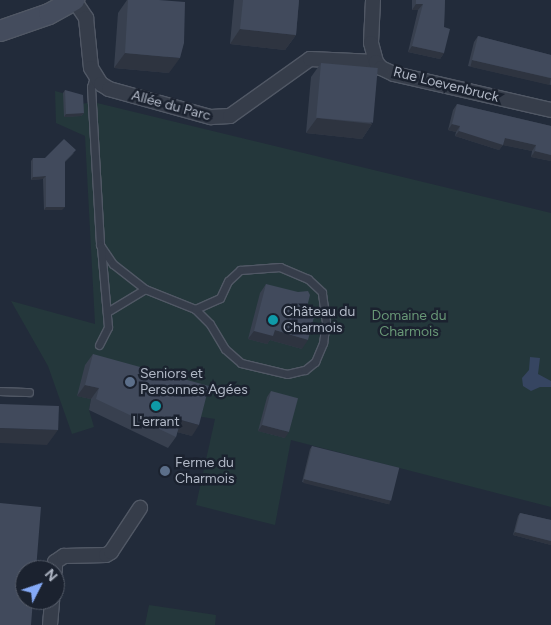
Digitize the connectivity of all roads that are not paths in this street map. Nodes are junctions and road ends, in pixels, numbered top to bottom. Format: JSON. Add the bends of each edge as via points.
{"nodes":[{"id":1,"x":74,"y":0,"type":"edge"},
{"id":2,"x":373,"y":0,"type":"edge"},
{"id":3,"x":0,"y":31,"type":"edge"},
{"id":4,"x":376,"y":62,"type":"junction"},
{"id":5,"x":94,"y":77,"type":"junction"},
{"id":6,"x":551,"y":110,"type":"edge"},
{"id":7,"x":100,"y":244,"type":"junction"},
{"id":8,"x":145,"y":289,"type":"junction"},
{"id":9,"x":196,"y":309,"type":"junction"},
{"id":10,"x":107,"y":312,"type":"junction"},
{"id":11,"x":99,"y":345,"type":"dead end"},
{"id":12,"x":0,"y":391,"type":"edge"},
{"id":13,"x":29,"y":392,"type":"dead end"},
{"id":14,"x":140,"y":508,"type":"dead end"},
{"id":15,"x":59,"y":560,"type":"edge"},
{"id":16,"x":51,"y":610,"type":"edge"},
{"id":17,"x":50,"y":625,"type":"edge"}],
"edges":[{"from":1,"to":3,"type":"street","via":[[50,14]]},
{"from":1,"to":5,"type":"street","via":[[86,18]]},
{"from":2,"to":4,"type":"street","name":"Rue Loevenbruck","via":[[371,43]]},
{"from":4,"to":5,"type":"street","name":"Allée du Parc","via":[[310,58],[240,110],[222,118],[109,89]]},
{"from":4,"to":6,"type":"street","name":"Rue Loevenbruck","via":[[394,74]]},
{"from":5,"to":7,"type":"lane","via":[[91,87]]},
{"from":7,"to":8,"type":"lane","via":[[113,264]]},
{"from":7,"to":10,"type":"lane"},
{"from":8,"to":9,"type":"lane"},
{"from":8,"to":10,"type":"lane"},
{"from":9,"to":9,"type":"lane","via":[[240,363],[287,374],[305,370],[314,362],[324,343],[326,322],[322,292],[308,279],[280,267],[240,270],[228,281],[220,298]]},
{"from":10,"to":11,"type":"lane","via":[[108,327]]},
{"from":12,"to":13,"type":"lane"},
{"from":14,"to":15,"type":"street","via":[[111,552],[106,555],[64,556]]},
{"from":16,"to":17,"type":"street"}]}
